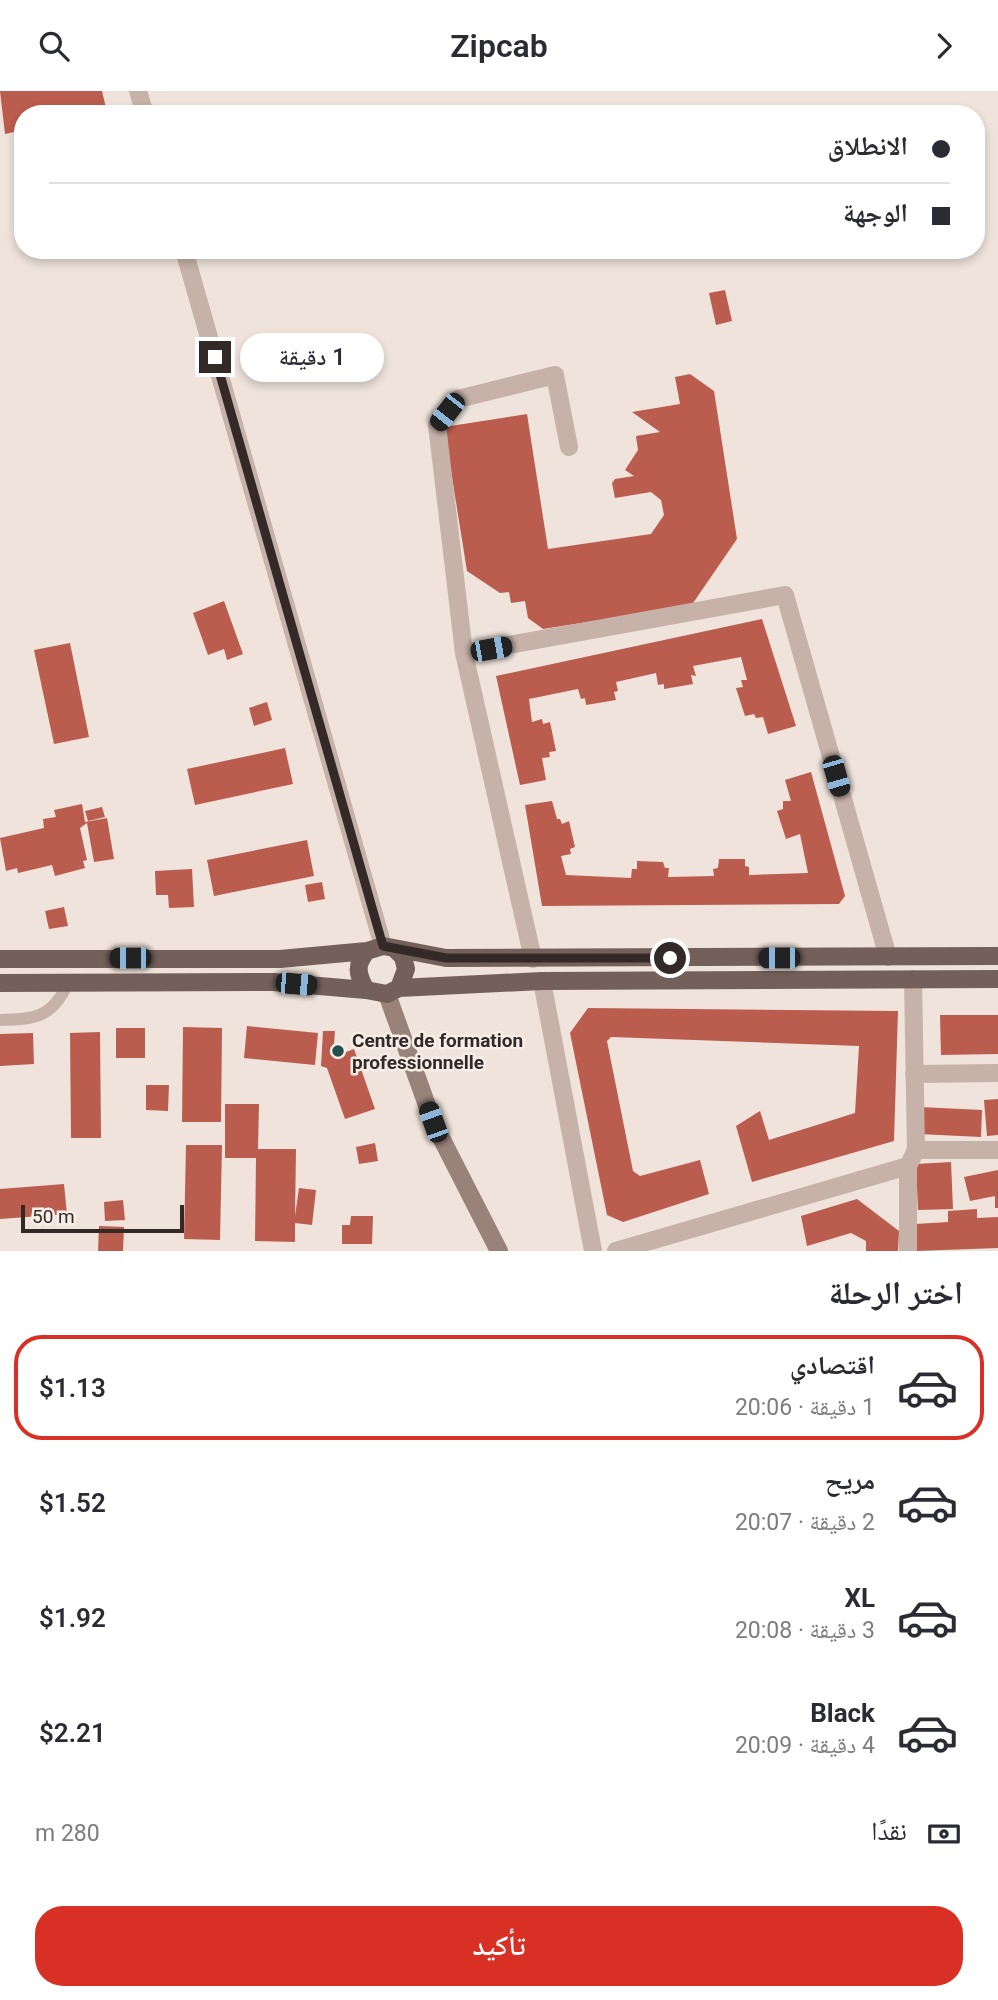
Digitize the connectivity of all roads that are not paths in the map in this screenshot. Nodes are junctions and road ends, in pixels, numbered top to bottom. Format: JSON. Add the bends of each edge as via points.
{"nodes":[{"id":1,"x":187,"y":259,"type":"edge"},
{"id":2,"x":569,"y":447,"type":"dead end"},
{"id":3,"x":464,"y":653,"type":"junction"},
{"id":4,"x":381,"y":948,"type":"junction"},
{"id":5,"x":998,"y":956,"type":"edge"},
{"id":6,"x":888,"y":957,"type":"junction"},
{"id":7,"x":0,"y":958,"type":"edge"},
{"id":8,"x":533,"y":959,"type":"junction"},
{"id":9,"x":913,"y":979,"type":"junction"},
{"id":10,"x":998,"y":979,"type":"edge"},
{"id":11,"x":542,"y":981,"type":"junction"},
{"id":12,"x":0,"y":983,"type":"edge"},
{"id":13,"x":68,"y":983,"type":"junction"},
{"id":14,"x":366,"y":990,"type":"junction"},
{"id":15,"x":393,"y":991,"type":"junction"},
{"id":16,"x":0,"y":1020,"type":"edge"},
{"id":17,"x":998,"y":1073,"type":"edge"},
{"id":18,"x":915,"y":1074,"type":"junction"},
{"id":19,"x":998,"y":1150,"type":"edge"},
{"id":20,"x":912,"y":1158,"type":"junction"},
{"id":21,"x":499,"y":1251,"type":"edge"},
{"id":22,"x":593,"y":1251,"type":"edge"},
{"id":23,"x":616,"y":1251,"type":"edge"},
{"id":24,"x":908,"y":1251,"type":"edge"}],
"edges":[{"from":1,"to":4,"type":"street"},
{"from":2,"to":3,"type":"street","via":[[555,376],[458,398],[437,425]]},
{"from":3,"to":6,"type":"street","via":[[785,595]]},
{"from":3,"to":8,"type":"street"},
{"from":4,"to":7,"type":"main road","via":[[280,959]]},
{"from":4,"to":8,"type":"main road","via":[[446,958]]},
{"from":4,"to":14,"type":"main road","via":[[358,965],[358,977]]},
{"from":4,"to":15,"type":"main road","via":[[403,957],[406,969]]},
{"from":5,"to":6,"type":"main road"},
{"from":6,"to":8,"type":"main road"},
{"from":9,"to":10,"type":"main road"},
{"from":9,"to":11,"type":"main road"},
{"from":9,"to":18,"type":"street"},
{"from":11,"to":15,"type":"main road"},
{"from":11,"to":22,"type":"street"},
{"from":12,"to":13,"type":"main road"},
{"from":13,"to":14,"type":"main road","via":[[273,982]]},
{"from":13,"to":16,"type":"lane","via":[[59,1002],[36,1019]]},
{"from":14,"to":15,"type":"main road"},
{"from":15,"to":21,"type":"main road","via":[[433,1122]]},
{"from":17,"to":18,"type":"street"},
{"from":18,"to":20,"type":"street"},
{"from":19,"to":20,"type":"street"},
{"from":20,"to":23,"type":"street"},
{"from":20,"to":24,"type":"street"}]}
